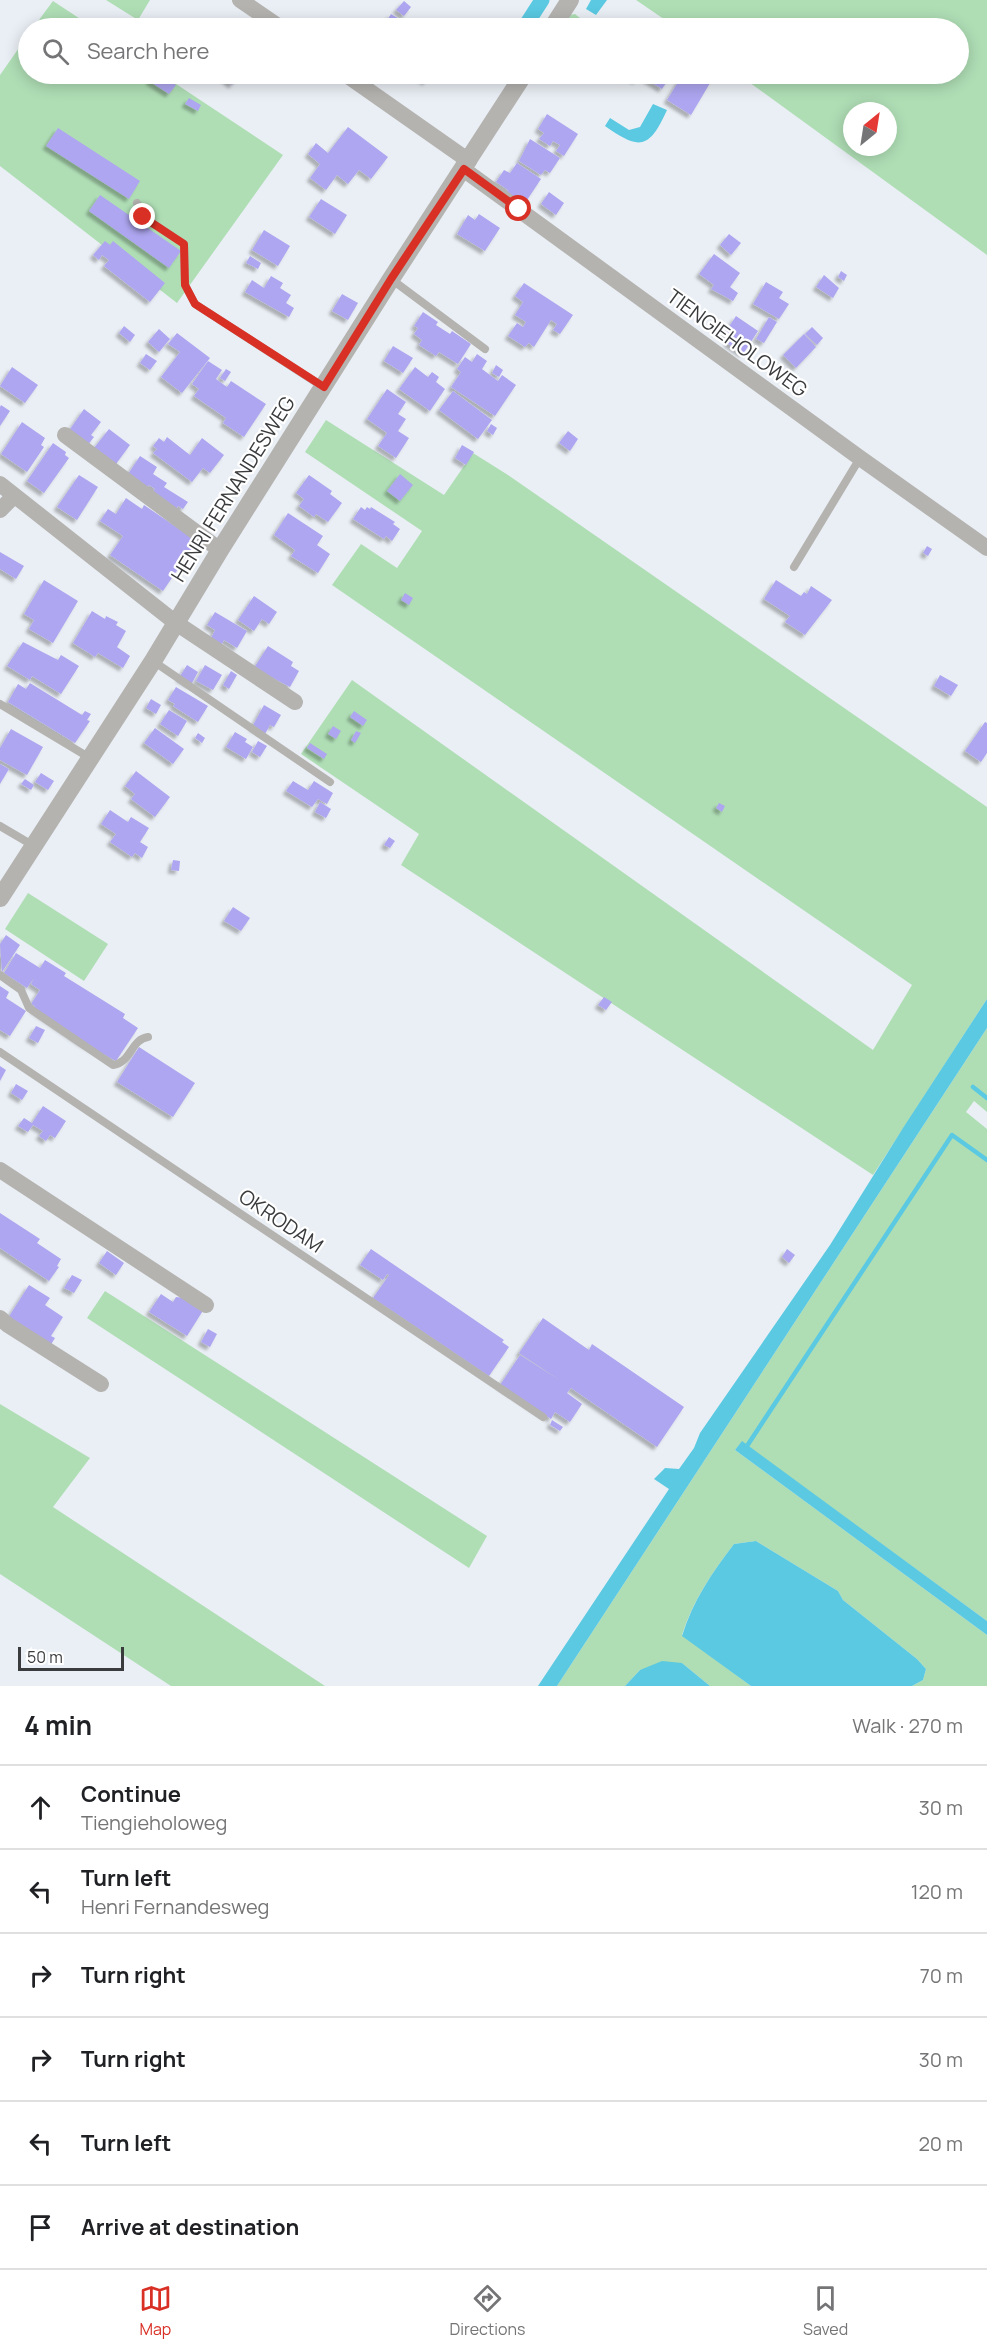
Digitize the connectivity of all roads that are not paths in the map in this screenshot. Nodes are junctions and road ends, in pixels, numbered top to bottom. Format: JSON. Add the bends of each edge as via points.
{"nodes":[{"id":1,"x":240,"y":0,"type":"edge"},
{"id":2,"x":570,"y":0,"type":"edge"},
{"id":3,"x":266,"y":18,"type":"edge"},
{"id":4,"x":558,"y":18,"type":"edge"},
{"id":5,"x":358,"y":84,"type":"edge"},
{"id":6,"x":518,"y":84,"type":"edge"},
{"id":7,"x":466,"y":165,"type":"junction"},
{"id":8,"x":137,"y":203,"type":"dead end"},
{"id":9,"x":391,"y":279,"type":"junction"},
{"id":10,"x":485,"y":349,"type":"dead end"},
{"id":11,"x":324,"y":387,"type":"junction"},
{"id":12,"x":65,"y":435,"type":"dead end"},
{"id":13,"x":860,"y":458,"type":"junction"},
{"id":14,"x":0,"y":484,"type":"edge"},
{"id":15,"x":14,"y":495,"type":"junction"},
{"id":16,"x":0,"y":510,"type":"edge"},
{"id":17,"x":987,"y":548,"type":"edge"},
{"id":18,"x":220,"y":550,"type":"junction"},
{"id":19,"x":794,"y":567,"type":"dead end"},
{"id":20,"x":176,"y":623,"type":"junction"},
{"id":21,"x":153,"y":661,"type":"junction"},
{"id":22,"x":295,"y":702,"type":"dead end"},
{"id":23,"x":0,"y":704,"type":"edge"},
{"id":24,"x":91,"y":758,"type":"junction"},
{"id":25,"x":330,"y":782,"type":"dead end"},
{"id":26,"x":0,"y":825,"type":"edge"},
{"id":27,"x":34,"y":846,"type":"junction"},
{"id":28,"x":0,"y":898,"type":"edge"},
{"id":29,"x":0,"y":975,"type":"edge"},
{"id":30,"x":148,"y":1037,"type":"dead end"},
{"id":31,"x":0,"y":1052,"type":"edge"},
{"id":32,"x":0,"y":1170,"type":"edge"},
{"id":33,"x":206,"y":1305,"type":"dead end"},
{"id":34,"x":0,"y":1318,"type":"edge"},
{"id":35,"x":101,"y":1384,"type":"dead end"},
{"id":36,"x":543,"y":1417,"type":"dead end"}],
"edges":[{"from":1,"to":3,"type":"street"},
{"from":2,"to":4,"type":"street"},
{"from":5,"to":7,"type":"street","name":"TIENGIEHOLOWEG"},
{"from":6,"to":7,"type":"street","name":"HENRI FERNANDESWEG"},
{"from":7,"to":9,"type":"street","name":"HENRI FERNANDESWEG"},
{"from":7,"to":13,"type":"street","name":"TIENGIEHOLOWEG"},
{"from":8,"to":11,"type":"lane","via":[[143,217],[184,244],[185,285],[195,304]]},
{"from":9,"to":10,"type":"lane"},
{"from":9,"to":11,"type":"street","name":"HENRI FERNANDESWEG"},
{"from":11,"to":18,"type":"street","name":"HENRI FERNANDESWEG"},
{"from":12,"to":18,"type":"street"},
{"from":13,"to":17,"type":"street","name":"TIENGIEHOLOWEG"},
{"from":13,"to":19,"type":"lane"},
{"from":14,"to":15,"type":"street"},
{"from":15,"to":16,"type":"street"},
{"from":15,"to":20,"type":"street"},
{"from":18,"to":20,"type":"street","name":"HENRI FERNANDESWEG"},
{"from":20,"to":21,"type":"street","name":"HENRI FERNANDESWEG"},
{"from":20,"to":22,"type":"street"},
{"from":21,"to":24,"type":"street","name":"HENRI FERNANDESWEG"},
{"from":21,"to":25,"type":"lane"},
{"from":23,"to":24,"type":"lane"},
{"from":24,"to":27,"type":"street","name":"HENRI FERNANDESWEG"},
{"from":26,"to":27,"type":"lane"},
{"from":27,"to":28,"type":"street","name":"HENRI FERNANDESWEG"},
{"from":29,"to":30,"type":"lane","via":[[21,990],[29,1008],[113,1065],[123,1062],[139,1040]]},
{"from":31,"to":36,"type":"lane","name":"OKRODAM"},
{"from":32,"to":33,"type":"street"},
{"from":34,"to":35,"type":"street"}]}
